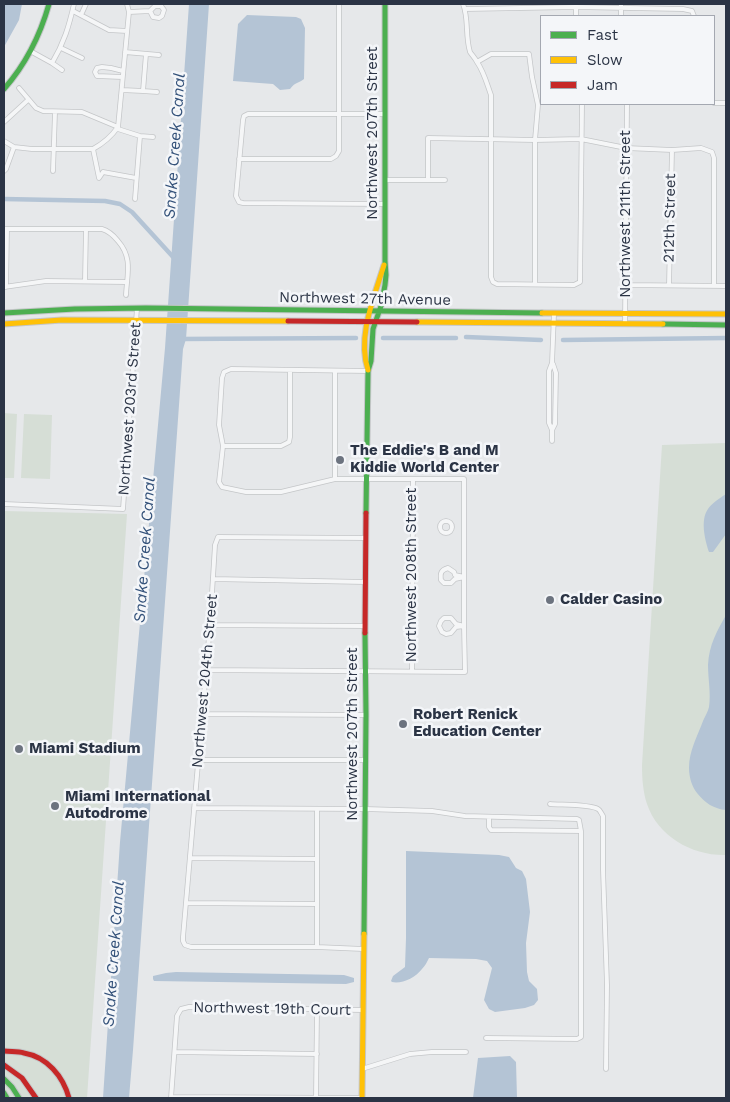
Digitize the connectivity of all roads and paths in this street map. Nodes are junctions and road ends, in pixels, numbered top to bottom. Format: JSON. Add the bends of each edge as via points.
{"nodes":[{"id":1,"x":49,"y":4,"type":"edge"},
{"id":2,"x":74,"y":4,"type":"edge"},
{"id":3,"x":86,"y":4,"type":"edge"},
{"id":4,"x":127,"y":4,"type":"edge"},
{"id":5,"x":339,"y":4,"type":"edge"},
{"id":6,"x":385,"y":4,"type":"edge"},
{"id":7,"x":463,"y":4,"type":"edge"},
{"id":8,"x":621,"y":6,"type":"edge"},
{"id":9,"x":576,"y":7,"type":"junction"},
{"id":10,"x":465,"y":9,"type":"junction"},
{"id":11,"x":73,"y":11,"type":"junction"},
{"id":12,"x":150,"y":11,"type":"dead end"},
{"id":13,"x":129,"y":12,"type":"junction"},
{"id":14,"x":81,"y":15,"type":"junction"},
{"id":15,"x":576,"y":15,"type":"edge"},
{"id":16,"x":694,"y":15,"type":"edge"},
{"id":17,"x":127,"y":31,"type":"junction"},
{"id":18,"x":61,"y":48,"type":"junction"},
{"id":19,"x":32,"y":52,"type":"junction"},
{"id":20,"x":125,"y":52,"type":"junction"},
{"id":21,"x":146,"y":54,"type":"junction"},
{"id":22,"x":159,"y":55,"type":"dead end"},
{"id":23,"x":82,"y":58,"type":"dead end"},
{"id":24,"x":477,"y":62,"type":"junction"},
{"id":25,"x":52,"y":63,"type":"junction"},
{"id":26,"x":62,"y":70,"type":"dead end"},
{"id":27,"x":123,"y":71,"type":"junction"},
{"id":28,"x":122,"y":77,"type":"junction"},
{"id":29,"x":19,"y":88,"type":"dead end"},
{"id":30,"x":4,"y":89,"type":"edge"},
{"id":31,"x":122,"y":90,"type":"junction"},
{"id":32,"x":144,"y":91,"type":"junction"},
{"id":33,"x":157,"y":92,"type":"dead end"},
{"id":34,"x":28,"y":100,"type":"junction"},
{"id":35,"x":582,"y":105,"type":"edge"},
{"id":36,"x":627,"y":105,"type":"edge"},
{"id":37,"x":55,"y":112,"type":"junction"},
{"id":38,"x":339,"y":114,"type":"junction"},
{"id":39,"x":385,"y":114,"type":"junction"},
{"id":40,"x":4,"y":122,"type":"edge"},
{"id":41,"x":118,"y":127,"type":"junction"},
{"id":42,"x":140,"y":136,"type":"junction"},
{"id":43,"x":153,"y":137,"type":"dead end"},
{"id":44,"x":491,"y":139,"type":"junction"},
{"id":45,"x":581,"y":139,"type":"junction"},
{"id":46,"x":535,"y":140,"type":"junction"},
{"id":47,"x":4,"y":141,"type":"edge"},
{"id":48,"x":14,"y":147,"type":"junction"},
{"id":49,"x":626,"y":148,"type":"junction"},
{"id":50,"x":54,"y":149,"type":"junction"},
{"id":51,"x":93,"y":149,"type":"junction"},
{"id":52,"x":672,"y":150,"type":"junction"},
{"id":53,"x":239,"y":159,"type":"junction"},
{"id":54,"x":53,"y":171,"type":"dead end"},
{"id":55,"x":4,"y":172,"type":"edge"},
{"id":56,"x":136,"y":178,"type":"junction"},
{"id":57,"x":385,"y":180,"type":"junction"},
{"id":58,"x":428,"y":180,"type":"junction"},
{"id":59,"x":445,"y":180,"type":"dead end"},
{"id":60,"x":135,"y":199,"type":"dead end"},
{"id":61,"x":385,"y":204,"type":"junction"},
{"id":62,"x":5,"y":229,"type":"edge"},
{"id":63,"x":86,"y":229,"type":"junction"},
{"id":64,"x":385,"y":261,"type":"junction"},
{"id":65,"x":85,"y":281,"type":"junction"},
{"id":66,"x":126,"y":282,"type":"junction"},
{"id":67,"x":535,"y":284,"type":"junction"},
{"id":68,"x":625,"y":285,"type":"junction"},
{"id":69,"x":669,"y":286,"type":"junction"},
{"id":70,"x":714,"y":286,"type":"junction"},
{"id":71,"x":726,"y":286,"type":"edge"},
{"id":72,"x":5,"y":287,"type":"edge"},
{"id":73,"x":126,"y":295,"type":"dead end"},
{"id":74,"x":137,"y":308,"type":"junction"},
{"id":75,"x":29,"y":311,"type":"junction"},
{"id":76,"x":371,"y":311,"type":"junction"},
{"id":77,"x":379,"y":311,"type":"junction"},
{"id":78,"x":4,"y":313,"type":"edge"},
{"id":79,"x":460,"y":313,"type":"junction"},
{"id":80,"x":554,"y":314,"type":"junction"},
{"id":81,"x":625,"y":314,"type":"junction"},
{"id":82,"x":694,"y":314,"type":"junction"},
{"id":83,"x":714,"y":314,"type":"junction"},
{"id":84,"x":726,"y":314,"type":"edge"},
{"id":85,"x":136,"y":320,"type":"junction"},
{"id":86,"x":29,"y":322,"type":"junction"},
{"id":87,"x":367,"y":322,"type":"junction"},
{"id":88,"x":375,"y":322,"type":"junction"},
{"id":89,"x":460,"y":323,"type":"junction"},
{"id":90,"x":554,"y":323,"type":"junction"},
{"id":91,"x":4,"y":324,"type":"edge"},
{"id":92,"x":625,"y":324,"type":"junction"},
{"id":93,"x":704,"y":325,"type":"junction"},
{"id":94,"x":726,"y":325,"type":"edge"},
{"id":95,"x":290,"y":370,"type":"junction"},
{"id":96,"x":335,"y":371,"type":"junction"},
{"id":97,"x":368,"y":371,"type":"junction"},
{"id":98,"x":552,"y":441,"type":"dead end"},
{"id":99,"x":223,"y":446,"type":"junction"},
{"id":100,"x":335,"y":479,"type":"junction"},
{"id":101,"x":367,"y":479,"type":"junction"},
{"id":102,"x":412,"y":479,"type":"junction"},
{"id":103,"x":4,"y":504,"type":"edge"},
{"id":104,"x":453,"y":527,"type":"dead end"},
{"id":105,"x":464,"y":527,"type":"junction"},
{"id":106,"x":366,"y":538,"type":"junction"},
{"id":107,"x":464,"y":577,"type":"junction"},
{"id":108,"x":213,"y":580,"type":"junction"},
{"id":109,"x":365,"y":582,"type":"junction"},
{"id":110,"x":210,"y":625,"type":"junction"},
{"id":111,"x":365,"y":626,"type":"junction"},
{"id":112,"x":464,"y":626,"type":"junction"},
{"id":113,"x":206,"y":670,"type":"junction"},
{"id":114,"x":366,"y":671,"type":"junction"},
{"id":115,"x":412,"y":671,"type":"junction"},
{"id":116,"x":202,"y":714,"type":"junction"},
{"id":117,"x":366,"y":715,"type":"junction"},
{"id":118,"x":198,"y":760,"type":"junction"},
{"id":119,"x":366,"y":760,"type":"junction"},
{"id":120,"x":550,"y":804,"type":"dead end"},
{"id":121,"x":194,"y":808,"type":"junction"},
{"id":122,"x":317,"y":809,"type":"junction"},
{"id":123,"x":365,"y":809,"type":"junction"},
{"id":124,"x":490,"y":817,"type":"junction"},
{"id":125,"x":581,"y":831,"type":"junction"},
{"id":126,"x":190,"y":858,"type":"junction"},
{"id":127,"x":317,"y":859,"type":"junction"},
{"id":128,"x":187,"y":903,"type":"junction"},
{"id":129,"x":317,"y":904,"type":"junction"},
{"id":130,"x":317,"y":947,"type":"junction"},
{"id":131,"x":364,"y":949,"type":"junction"},
{"id":132,"x":317,"y":1010,"type":"junction"},
{"id":133,"x":362,"y":1010,"type":"junction"},
{"id":134,"x":486,"y":1038,"type":"dead end"},
{"id":135,"x":4,"y":1052,"type":"edge"},
{"id":136,"x":175,"y":1052,"type":"junction"},
{"id":137,"x":466,"y":1052,"type":"dead end"},
{"id":138,"x":317,"y":1054,"type":"junction"},
{"id":139,"x":4,"y":1065,"type":"edge"},
{"id":140,"x":362,"y":1069,"type":"junction"},
{"id":141,"x":606,"y":1069,"type":"dead end"},
{"id":142,"x":4,"y":1079,"type":"edge"},
{"id":143,"x":4,"y":1094,"type":"edge"},
{"id":144,"x":7,"y":1098,"type":"edge"},
{"id":145,"x":19,"y":1098,"type":"edge"},
{"id":146,"x":36,"y":1098,"type":"edge"},
{"id":147,"x":69,"y":1098,"type":"edge"},
{"id":148,"x":171,"y":1098,"type":"edge"},
{"id":149,"x":316,"y":1098,"type":"edge"},
{"id":150,"x":362,"y":1098,"type":"edge"}],
"edges":[{"from":1,"to":19,"type":"main road"},
{"from":2,"to":11,"type":"street"},
{"from":3,"to":14,"type":"street"},
{"from":4,"to":13,"type":"street"},
{"from":5,"to":38,"type":"street"},
{"from":6,"to":39,"type":"main road","name":"Northwest 207th Street"},
{"from":7,"to":10,"type":"street"},
{"from":8,"to":9,"type":"street"},
{"from":8,"to":16,"type":"street","via":[[683,9],[692,11]]},
{"from":9,"to":10,"type":"street"},
{"from":9,"to":15,"type":"street"},
{"from":10,"to":24,"type":"street","via":[[471,53]]},
{"from":11,"to":14,"type":"street"},
{"from":11,"to":18,"type":"street"},
{"from":12,"to":13,"type":"street"},
{"from":13,"to":17,"type":"street"},
{"from":14,"to":17,"type":"street","via":[[109,30]]},
{"from":17,"to":20,"type":"street"},
{"from":18,"to":23,"type":"street"},
{"from":18,"to":25,"type":"street"},
{"from":19,"to":25,"type":"street"},
{"from":19,"to":30,"type":"main road"},
{"from":20,"to":21,"type":"street"},
{"from":20,"to":27,"type":"street"},
{"from":21,"to":22,"type":"street"},
{"from":21,"to":32,"type":"street"},
{"from":24,"to":44,"type":"street","via":[[491,95]]},
{"from":24,"to":46,"type":"street","via":[[491,54],[529,54],[538,105]]},
{"from":25,"to":26,"type":"street"},
{"from":27,"to":28,"type":"street"},
{"from":27,"to":28,"type":"street","via":[[102,67],[95,72],[97,76]]},
{"from":28,"to":31,"type":"street"},
{"from":29,"to":34,"type":"street"},
{"from":31,"to":32,"type":"street"},
{"from":31,"to":41,"type":"street"},
{"from":32,"to":33,"type":"street"},
{"from":34,"to":37,"type":"street","via":[[36,108]]},
{"from":34,"to":40,"type":"street"},
{"from":35,"to":45,"type":"street"},
{"from":36,"to":49,"type":"street","name":"Northwest 211th Street"},
{"from":37,"to":41,"type":"street","via":[[82,112]]},
{"from":37,"to":50,"type":"street"},
{"from":38,"to":39,"type":"street"},
{"from":38,"to":53,"type":"street","via":[[248,114],[242,120]]},
{"from":38,"to":53,"type":"street","via":[[339,151],[331,159]]},
{"from":39,"to":57,"type":"main road","name":"Northwest 207th Street"},
{"from":41,"to":42,"type":"street"},
{"from":41,"to":51,"type":"street","via":[[111,137]]},
{"from":42,"to":43,"type":"street"},
{"from":42,"to":56,"type":"street"},
{"from":44,"to":46,"type":"street"},
{"from":44,"to":58,"type":"street","via":[[428,138]]},
{"from":44,"to":67,"type":"street","via":[[491,277],[497,284]]},
{"from":45,"to":46,"type":"street"},
{"from":45,"to":49,"type":"street"},
{"from":45,"to":67,"type":"street","via":[[580,282],[574,285]]},
{"from":46,"to":67,"type":"street"},
{"from":47,"to":48,"type":"street"},
{"from":48,"to":50,"type":"street"},
{"from":48,"to":55,"type":"street"},
{"from":49,"to":52,"type":"street"},
{"from":49,"to":68,"type":"street","name":"Northwest 211th Street"},
{"from":50,"to":51,"type":"street"},
{"from":50,"to":54,"type":"street"},
{"from":51,"to":56,"type":"street","via":[[100,178],[103,172]]},
{"from":52,"to":69,"type":"street","name":"212th Street"},
{"from":52,"to":70,"type":"street","via":[[701,148],[712,152],[714,158]]},
{"from":53,"to":61,"type":"street","via":[[236,196],[243,204]]},
{"from":56,"to":60,"type":"street"},
{"from":57,"to":58,"type":"street"},
{"from":57,"to":61,"type":"main road","name":"Northwest 207th Street"},
{"from":58,"to":59,"type":"street"},
{"from":61,"to":64,"type":"main road","name":"Northwest 207th Street"},
{"from":62,"to":63,"type":"street"},
{"from":62,"to":72,"type":"street"},
{"from":63,"to":65,"type":"street"},
{"from":63,"to":66,"type":"street","via":[[107,231],[124,247],[128,257]]},
{"from":64,"to":76,"type":"main road","name":"Northwest 207th Street"},
{"from":64,"to":77,"type":"main road","name":"Northwest 207th Street","via":[[385,285]]},
{"from":65,"to":66,"type":"street"},
{"from":65,"to":72,"type":"street","via":[[46,281]]},
{"from":66,"to":73,"type":"street"},
{"from":68,"to":69,"type":"street"},
{"from":68,"to":81,"type":"street","name":"Northwest 211th Street"},
{"from":69,"to":70,"type":"street"},
{"from":70,"to":71,"type":"street"},
{"from":74,"to":75,"type":"main road","name":"Northwest 27th Avenue"},
{"from":74,"to":76,"type":"main road","name":"Northwest 27th Avenue"},
{"from":74,"to":85,"type":"street","name":"Northwest 203rd Street"},
{"from":75,"to":78,"type":"main road","name":"Northwest 27th Avenue"},
{"from":75,"to":86,"type":"main road"},
{"from":76,"to":77,"type":"main road","name":"Northwest 27th Avenue"},
{"from":76,"to":87,"type":"main road","name":"Northwest 207th Street"},
{"from":77,"to":79,"type":"main road","name":"Northwest 27th Avenue"},
{"from":77,"to":88,"type":"main road","name":"Northwest 207th Street"},
{"from":79,"to":80,"type":"main road","name":"Northwest 27th Avenue"},
{"from":79,"to":89,"type":"main road"},
{"from":80,"to":81,"type":"main road","name":"Northwest 27th Avenue"},
{"from":80,"to":90,"type":"street"},
{"from":81,"to":82,"type":"main road","name":"Northwest 27th Avenue"},
{"from":81,"to":92,"type":"street","name":"Northwest 211th Street"},
{"from":82,"to":83,"type":"main road","name":"Northwest 27th Avenue"},
{"from":82,"to":93,"type":"main road"},
{"from":83,"to":84,"type":"main road","name":"Northwest 27th Avenue"},
{"from":83,"to":93,"type":"main road"},
{"from":85,"to":86,"type":"main road","name":"Northwest 27th Avenue"},
{"from":85,"to":87,"type":"main road","name":"Northwest 27th Avenue"},
{"from":85,"to":103,"type":"street","name":"Northwest 203rd Street","via":[[123,509]]},
{"from":86,"to":91,"type":"main road","name":"Northwest 27th Avenue"},
{"from":87,"to":88,"type":"main road","name":"Northwest 27th Avenue"},
{"from":87,"to":97,"type":"main road","name":"Northwest 207th Street","via":[[365,361]]},
{"from":88,"to":89,"type":"main road","name":"Northwest 27th Avenue"},
{"from":88,"to":97,"type":"main road","name":"Northwest 207th Street"},
{"from":89,"to":90,"type":"main road","name":"Northwest 27th Avenue"},
{"from":90,"to":92,"type":"main road","name":"Northwest 27th Avenue"},
{"from":90,"to":98,"type":"street","via":[[552,363],[556,373],[556,424],[552,430]]},
{"from":92,"to":93,"type":"main road","name":"Northwest 27th Avenue"},
{"from":93,"to":94,"type":"main road","name":"Northwest 27th Avenue"},
{"from":95,"to":96,"type":"street"},
{"from":95,"to":99,"type":"street","via":[[289,442],[281,446]]},
{"from":95,"to":99,"type":"street","via":[[224,372],[219,426]]},
{"from":96,"to":97,"type":"street"},
{"from":96,"to":100,"type":"street"},
{"from":97,"to":101,"type":"main road","name":"Northwest 207th Street"},
{"from":99,"to":100,"type":"street","via":[[219,482],[222,487],[246,492],[281,492]]},
{"from":100,"to":101,"type":"street"},
{"from":101,"to":102,"type":"street"},
{"from":101,"to":106,"type":"main road","name":"Northwest 207th Street"},
{"from":102,"to":105,"type":"street","via":[[464,480]]},
{"from":102,"to":115,"type":"street","name":"Northwest 208th Street"},
{"from":104,"to":105,"type":"street"},
{"from":105,"to":107,"type":"street"},
{"from":106,"to":108,"type":"street","name":"Northwest 204th Street","via":[[218,537]]},
{"from":106,"to":109,"type":"main road","name":"Northwest 207th Street"},
{"from":107,"to":107,"type":"street","via":[[455,579],[451,584],[440,580],[440,574],[448,568],[455,575]]},
{"from":107,"to":112,"type":"street"},
{"from":108,"to":109,"type":"street"},
{"from":108,"to":110,"type":"street","name":"Northwest 204th Street"},
{"from":109,"to":111,"type":"main road","name":"Northwest 207th Street"},
{"from":110,"to":111,"type":"street"},
{"from":110,"to":113,"type":"street","name":"Northwest 204th Street"},
{"from":111,"to":114,"type":"main road","name":"Northwest 207th Street"},
{"from":112,"to":112,"type":"street","via":[[446,634],[439,626],[442,619],[448,618]]},
{"from":112,"to":115,"type":"street","via":[[466,672]]},
{"from":113,"to":114,"type":"street"},
{"from":113,"to":116,"type":"street","name":"Northwest 204th Street"},
{"from":114,"to":115,"type":"street"},
{"from":114,"to":117,"type":"main road","name":"Northwest 207th Street"},
{"from":116,"to":117,"type":"street"},
{"from":116,"to":118,"type":"street","name":"Northwest 204th Street"},
{"from":117,"to":119,"type":"main road","name":"Northwest 207th Street"},
{"from":118,"to":119,"type":"street"},
{"from":118,"to":121,"type":"street","name":"Northwest 204th Street"},
{"from":119,"to":123,"type":"main road","name":"Northwest 207th Street"},
{"from":120,"to":141,"type":"street","via":[[595,808],[603,816]]},
{"from":121,"to":122,"type":"street"},
{"from":121,"to":126,"type":"street","name":"Northwest 204th Street"},
{"from":122,"to":123,"type":"street"},
{"from":122,"to":127,"type":"street"},
{"from":123,"to":124,"type":"street"},
{"from":123,"to":131,"type":"main road","name":"Northwest 207th Street"},
{"from":124,"to":125,"type":"street","via":[[577,819]]},
{"from":124,"to":125,"type":"street","via":[[491,830]]},
{"from":125,"to":134,"type":"street","via":[[581,1037]]},
{"from":126,"to":127,"type":"street"},
{"from":126,"to":128,"type":"street","name":"Northwest 204th Street"},
{"from":127,"to":129,"type":"street"},
{"from":128,"to":129,"type":"street"},
{"from":128,"to":130,"type":"street","name":"Northwest 204th Street","via":[[183,941],[191,947]]},
{"from":129,"to":130,"type":"street"},
{"from":130,"to":131,"type":"street"},
{"from":131,"to":133,"type":"main road","name":"Northwest 207th Street"},
{"from":132,"to":133,"type":"street","name":"Northwest 19th Court"},
{"from":132,"to":136,"type":"street","name":"Northwest 19th Court","via":[[181,1009],[177,1016]]},
{"from":132,"to":138,"type":"street"},
{"from":133,"to":140,"type":"main road","name":"Northwest 207th Street"},
{"from":135,"to":147,"type":"main road","via":[[32,1055],[48,1064],[63,1081]]},
{"from":136,"to":138,"type":"street"},
{"from":136,"to":148,"type":"street"},
{"from":137,"to":140,"type":"street","via":[[410,1054]]},
{"from":138,"to":149,"type":"street"},
{"from":139,"to":146,"type":"main road","via":[[22,1078]]},
{"from":140,"to":150,"type":"main road","name":"Northwest 207th Street"},
{"from":142,"to":145,"type":"main road"},
{"from":143,"to":144,"type":"main road"},
{"from":148,"to":149,"type":"street"},
{"from":149,"to":150,"type":"street"}]}
